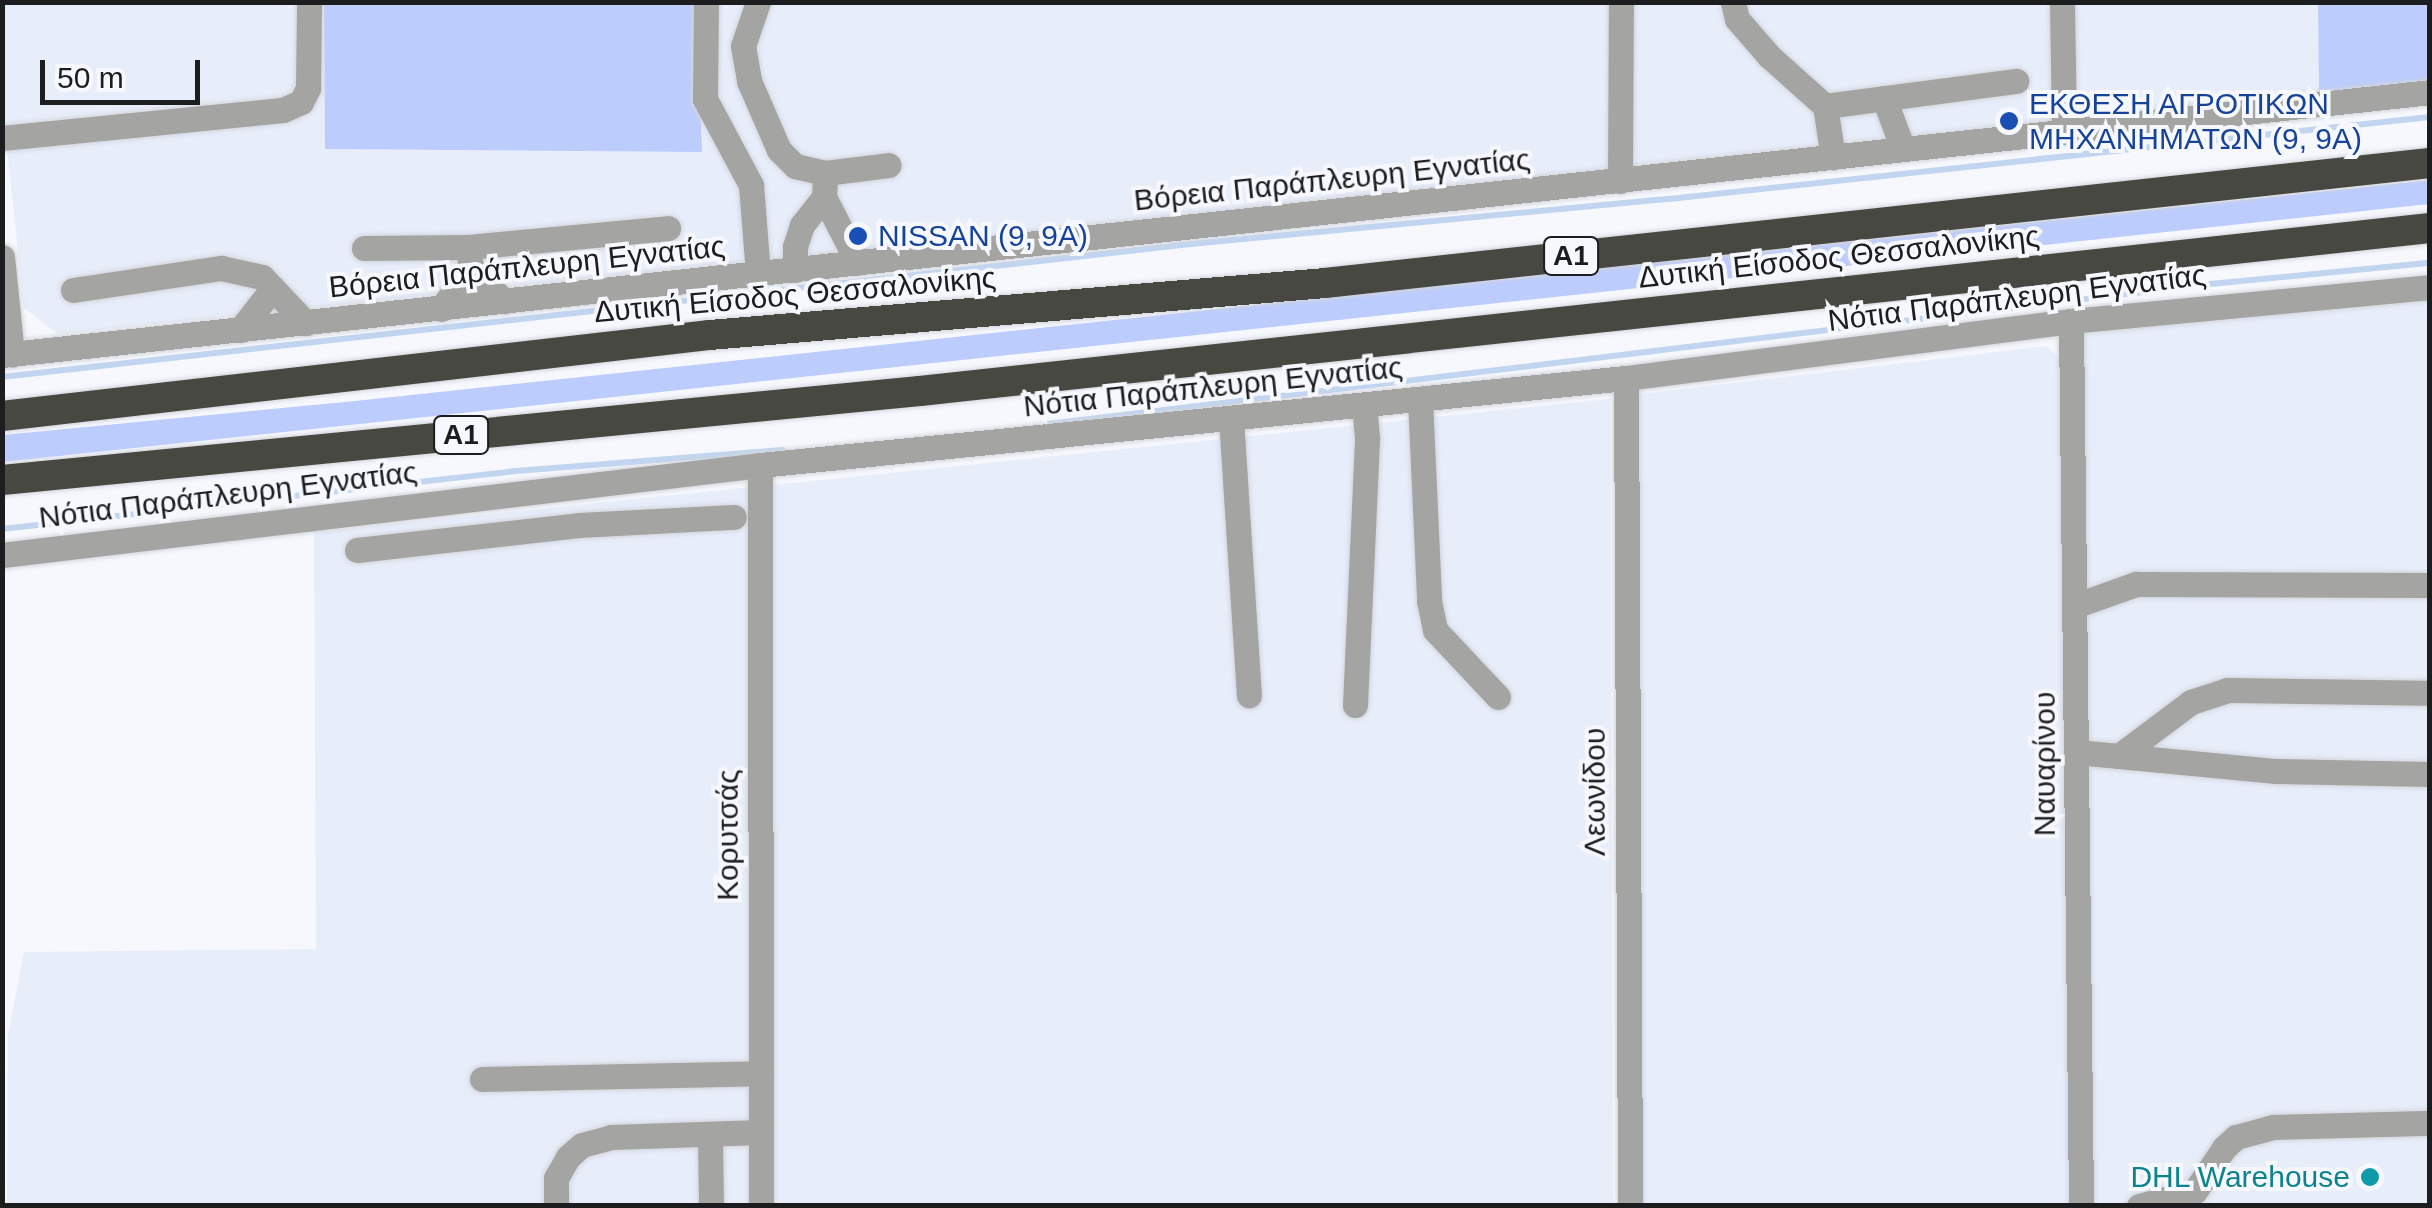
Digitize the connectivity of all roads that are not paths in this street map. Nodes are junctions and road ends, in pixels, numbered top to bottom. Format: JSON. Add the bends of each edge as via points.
{"nodes":[{"id":1,"x":309,"y":2,"type":"edge"},
{"id":2,"x":706,"y":2,"type":"edge"},
{"id":3,"x":758,"y":2,"type":"edge"},
{"id":4,"x":1621,"y":2,"type":"edge"},
{"id":5,"x":1733,"y":2,"type":"edge"},
{"id":6,"x":2062,"y":2,"type":"edge"},
{"id":7,"x":2016,"y":81,"type":"dead end"},
{"id":8,"x":2430,"y":92,"type":"edge"},
{"id":9,"x":1884,"y":98,"type":"junction"},
{"id":10,"x":1825,"y":106,"type":"junction"},
{"id":11,"x":2064,"y":130,"type":"junction"},
{"id":12,"x":2,"y":138,"type":"edge"},
{"id":13,"x":1903,"y":149,"type":"junction"},
{"id":14,"x":1833,"y":157,"type":"junction"},
{"id":15,"x":2430,"y":163,"type":"edge"},
{"id":16,"x":889,"y":165,"type":"dead end"},
{"id":17,"x":1620,"y":181,"type":"junction"},
{"id":18,"x":824,"y":185,"type":"junction"},
{"id":19,"x":668,"y":228,"type":"dead end"},
{"id":20,"x":2430,"y":228,"type":"edge"},
{"id":21,"x":364,"y":248,"type":"dead end"},
{"id":22,"x":2,"y":257,"type":"edge"},
{"id":23,"x":469,"y":258,"type":"junction"},
{"id":24,"x":858,"y":264,"type":"junction"},
{"id":25,"x":796,"y":270,"type":"junction"},
{"id":26,"x":758,"y":274,"type":"junction"},
{"id":27,"x":2430,"y":287,"type":"edge"},
{"id":28,"x":273,"y":288,"type":"junction"},
{"id":29,"x":73,"y":290,"type":"dead end"},
{"id":30,"x":504,"y":301,"type":"junction"},
{"id":31,"x":441,"y":308,"type":"junction"},
{"id":32,"x":2072,"y":321,"type":"junction"},
{"id":33,"x":306,"y":324,"type":"junction"},
{"id":34,"x":240,"y":330,"type":"junction"},
{"id":35,"x":7,"y":354,"type":"edge"},
{"id":36,"x":1626,"y":378,"type":"junction"},
{"id":37,"x":1420,"y":399,"type":"junction"},
{"id":38,"x":1364,"y":404,"type":"junction"},
{"id":39,"x":2,"y":416,"type":"edge"},
{"id":40,"x":1231,"y":418,"type":"junction"},
{"id":41,"x":760,"y":465,"type":"junction"},
{"id":42,"x":2,"y":480,"type":"edge"},
{"id":43,"x":575,"y":487,"type":"junction"},
{"id":44,"x":734,"y":517,"type":"dead end"},
{"id":45,"x":579,"y":525,"type":"junction"},
{"id":46,"x":357,"y":550,"type":"dead end"},
{"id":47,"x":2,"y":555,"type":"edge"},
{"id":48,"x":2430,"y":585,"type":"edge"},
{"id":49,"x":2077,"y":605,"type":"junction"},
{"id":50,"x":2430,"y":693,"type":"edge"},
{"id":51,"x":1249,"y":695,"type":"dead end"},
{"id":52,"x":1498,"y":697,"type":"dead end"},
{"id":53,"x":1356,"y":705,"type":"dead end"},
{"id":54,"x":2077,"y":752,"type":"junction"},
{"id":55,"x":2119,"y":756,"type":"junction"},
{"id":56,"x":2430,"y":774,"type":"edge"},
{"id":57,"x":761,"y":1074,"type":"junction"},
{"id":58,"x":482,"y":1079,"type":"dead end"},
{"id":59,"x":2430,"y":1123,"type":"edge"},
{"id":60,"x":761,"y":1132,"type":"junction"},
{"id":61,"x":710,"y":1134,"type":"junction"},
{"id":62,"x":2203,"y":1198,"type":"edge"},
{"id":63,"x":556,"y":1206,"type":"edge"},
{"id":64,"x":711,"y":1206,"type":"edge"},
{"id":65,"x":762,"y":1206,"type":"edge"},
{"id":66,"x":1630,"y":1206,"type":"edge"},
{"id":67,"x":2081,"y":1206,"type":"edge"},
{"id":68,"x":2139,"y":1206,"type":"edge"}],
"edges":[{"from":1,"to":12,"type":"street","via":[[308,88],[301,102],[283,110]]},
{"from":2,"to":26,"type":"street","via":[[705,99],[752,185]]},
{"from":3,"to":18,"type":"street","via":[[743,46],[749,82],[779,150]]},
{"from":4,"to":17,"type":"street"},
{"from":5,"to":10,"type":"street","via":[[1737,18],[1769,56]]},
{"from":6,"to":11,"type":"street"},
{"from":7,"to":9,"type":"street"},
{"from":8,"to":11,"type":"street","name":"Βόρεια Παράπλευρη Εγνατίας"},
{"from":9,"to":10,"type":"street"},
{"from":9,"to":13,"type":"street"},
{"from":10,"to":14,"type":"street"},
{"from":11,"to":13,"type":"street","name":"Βόρεια Παράπλευρη Εγνατίας"},
{"from":13,"to":14,"type":"street","name":"Βόρεια Παράπλευρη Εγνατίας"},
{"from":14,"to":17,"type":"street","name":"Βόρεια Παράπλευρη Εγνατίας"},
{"from":15,"to":39,"type":"highway","name":"Δυτική Είσοδος Θεσσαλονίκης","number":"Α1","via":[[1325,283],[710,336]]},
{"from":16,"to":18,"type":"street"},
{"from":17,"to":24,"type":"street","name":"Βόρεια Παράπλευρη Εγνατίας"},
{"from":18,"to":24,"type":"street"},
{"from":18,"to":25,"type":"street","via":[[795,246]]},
{"from":19,"to":23,"type":"street"},
{"from":20,"to":42,"type":"highway","name":"Δυτική Είσοδος Θεσσαλονίκης","number":"Α1","via":[[940,389]]},
{"from":21,"to":23,"type":"street"},
{"from":22,"to":35,"type":"street"},
{"from":23,"to":30,"type":"street"},
{"from":23,"to":31,"type":"street"},
{"from":24,"to":25,"type":"street","name":"Βόρεια Παράπλευρη Εγνατίας"},
{"from":25,"to":26,"type":"street","name":"Βόρεια Παράπλευρη Εγνατίας"},
{"from":26,"to":30,"type":"street","name":"Βόρεια Παράπλευρη Εγνατίας"},
{"from":27,"to":32,"type":"street","name":"Νότια Παράπλευρη Εγνατίας"},
{"from":28,"to":29,"type":"street","via":[[262,277],[221,268]]},
{"from":28,"to":33,"type":"street"},
{"from":28,"to":34,"type":"street"},
{"from":30,"to":31,"type":"street","name":"Βόρεια Παράπλευρη Εγνατίας"},
{"from":31,"to":33,"type":"street","name":"Βόρεια Παράπλευρη Εγνατίας"},
{"from":32,"to":36,"type":"street","name":"Νότια Παράπλευρη Εγνατίας"},
{"from":32,"to":49,"type":"street","name":"Ναυαρίνου"},
{"from":33,"to":34,"type":"street","name":"Βόρεια Παράπλευρη Εγνατίας"},
{"from":34,"to":35,"type":"street","name":"Βόρεια Παράπλευρη Εγνατίας"},
{"from":36,"to":37,"type":"street","name":"Νότια Παράπλευρη Εγνατίας"},
{"from":36,"to":66,"type":"street","name":"Λεωνίδου"},
{"from":37,"to":38,"type":"street","name":"Νότια Παράπλευρη Εγνατίας"},
{"from":37,"to":52,"type":"street","via":[[1435,630]]},
{"from":38,"to":40,"type":"street","name":"Νότια Παράπλευρη Εγνατίας"},
{"from":38,"to":53,"type":"street"},
{"from":40,"to":41,"type":"street","name":"Νότια Παράπλευρη Εγνατίας"},
{"from":40,"to":51,"type":"street"},
{"from":41,"to":43,"type":"street","name":"Νότια Παράπλευρη Εγνατίας"},
{"from":41,"to":57,"type":"street","name":"Κορυτσάς"},
{"from":43,"to":45,"type":"street"},
{"from":43,"to":47,"type":"street","name":"Νότια Παράπλευρη Εγνατίας"},
{"from":44,"to":45,"type":"street"},
{"from":45,"to":46,"type":"street"},
{"from":48,"to":49,"type":"street","via":[[2136,584]]},
{"from":49,"to":54,"type":"street","name":"Ναυαρίνου"},
{"from":50,"to":55,"type":"street","via":[[2227,690],[2191,702]]},
{"from":54,"to":55,"type":"street"},
{"from":54,"to":67,"type":"street","name":"Ναυαρίνου"},
{"from":55,"to":56,"type":"street","via":[[2276,771]]},
{"from":57,"to":58,"type":"street"},
{"from":57,"to":60,"type":"street","name":"Κορυτσάς"},
{"from":59,"to":62,"type":"street","via":[[2273,1128],[2236,1137],[2224,1148]]},
{"from":60,"to":61,"type":"street"},
{"from":60,"to":65,"type":"street","name":"Κορυτσάς"},
{"from":61,"to":63,"type":"street","via":[[610,1137],[582,1145],[556,1178]]},
{"from":61,"to":64,"type":"street"},
{"from":62,"to":68,"type":"street"}]}
